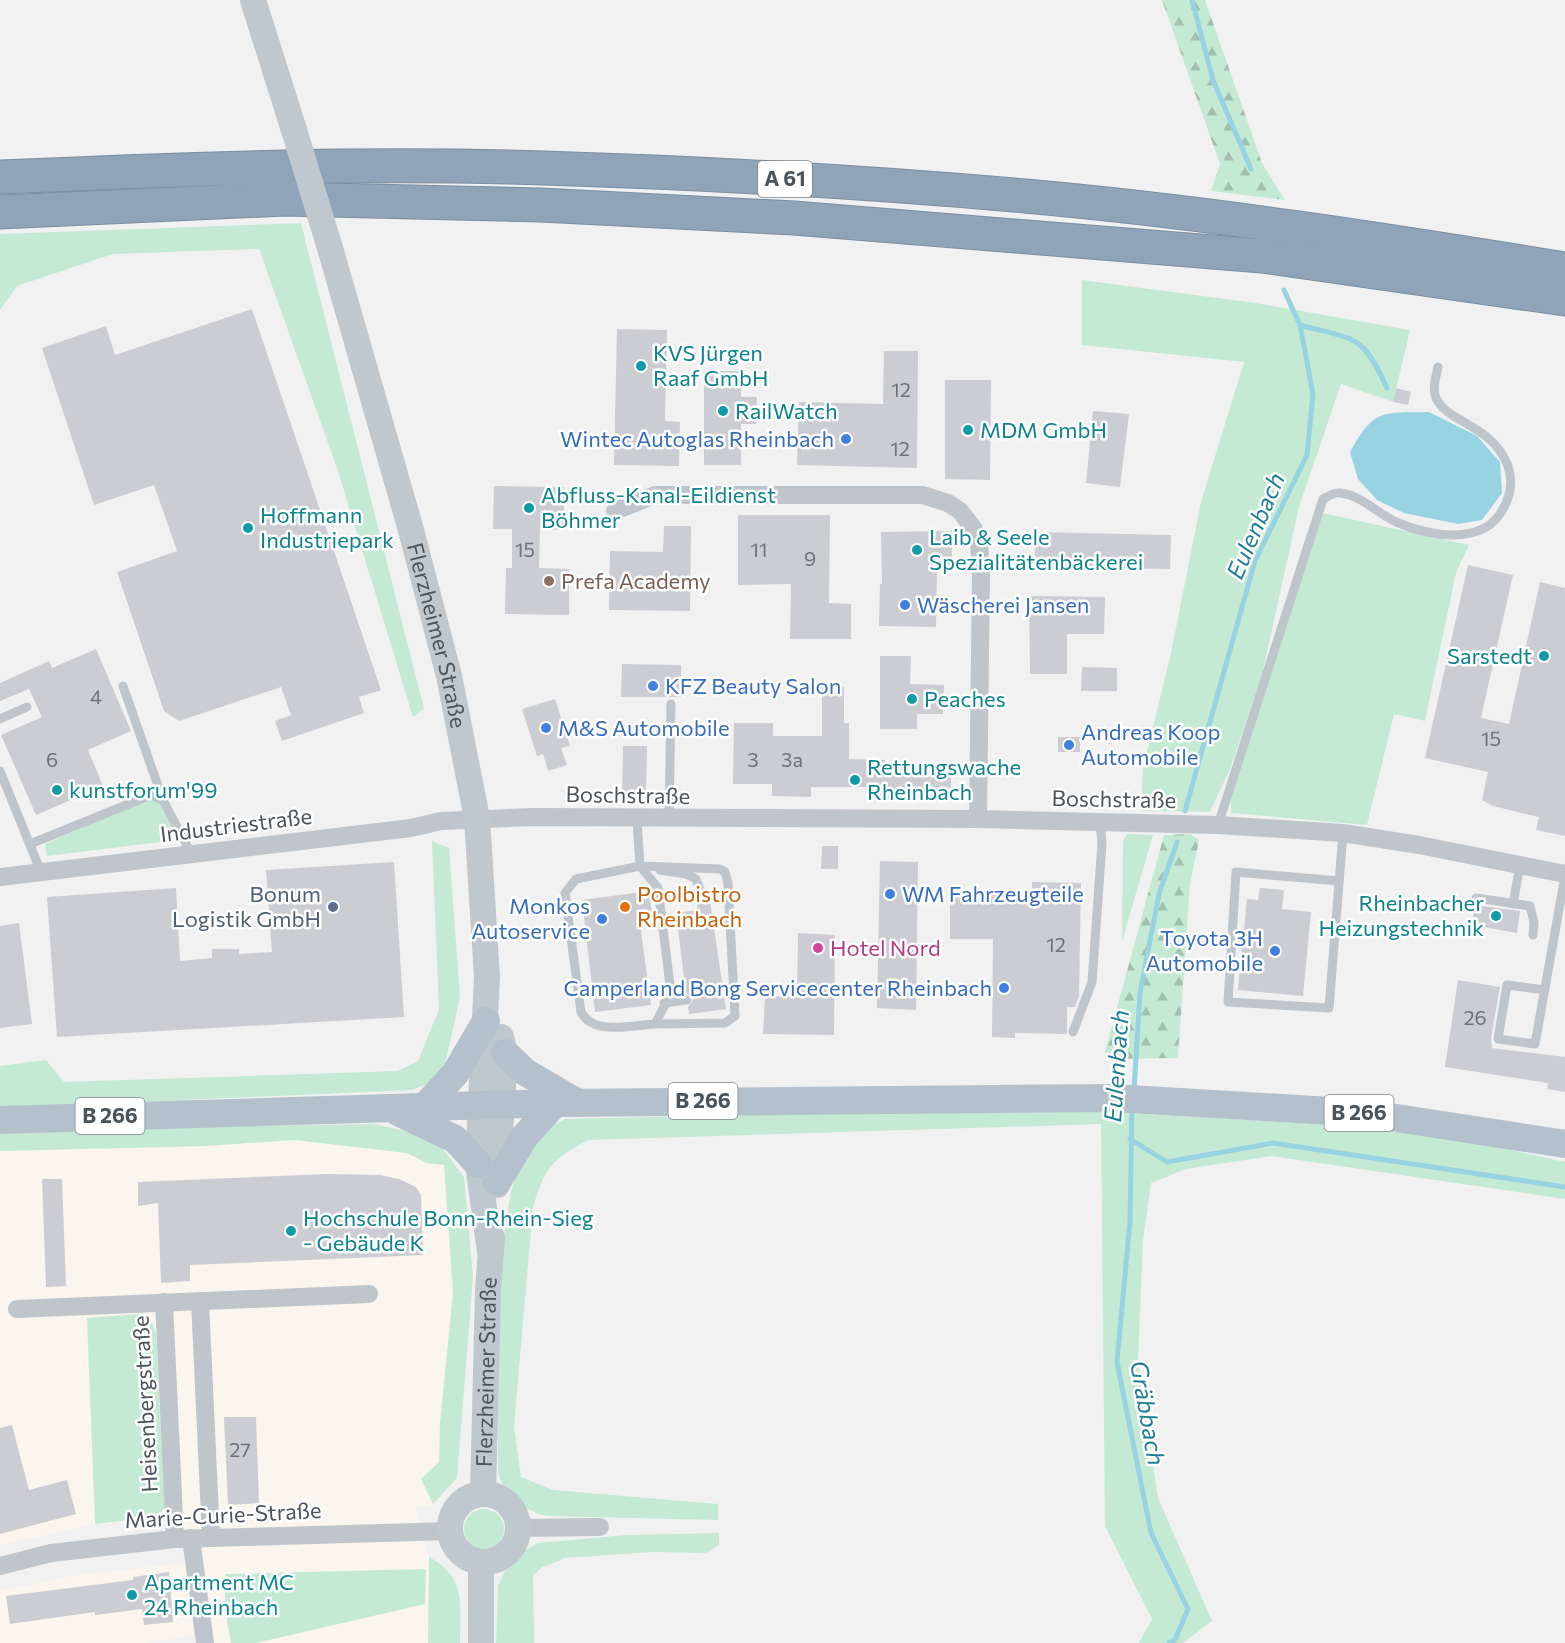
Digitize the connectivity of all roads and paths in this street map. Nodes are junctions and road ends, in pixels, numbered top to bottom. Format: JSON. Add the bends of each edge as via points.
{"nodes":[{"id":1,"x":253,"y":0,"type":"edge"},
{"id":2,"x":0,"y":177,"type":"edge"},
{"id":3,"x":0,"y":212,"type":"edge"},
{"id":4,"x":1565,"y":268,"type":"edge"},
{"id":5,"x":1565,"y":299,"type":"edge"},
{"id":6,"x":1438,"y":367,"type":"dead end"},
{"id":7,"x":615,"y":511,"type":"dead end"},
{"id":8,"x":123,"y":686,"type":"dead end"},
{"id":9,"x":671,"y":704,"type":"dead end"},
{"id":10,"x":27,"y":707,"type":"dead end"},
{"id":11,"x":0,"y":719,"type":"edge"},
{"id":12,"x":0,"y":771,"type":"edge"},
{"id":13,"x":163,"y":800,"type":"junction"},
{"id":14,"x":477,"y":818,"type":"junction"},
{"id":15,"x":669,"y":819,"type":"junction"},
{"id":16,"x":978,"y":819,"type":"junction"},
{"id":17,"x":637,"y":820,"type":"junction"},
{"id":18,"x":1100,"y":822,"type":"junction"},
{"id":19,"x":1218,"y":825,"type":"junction"},
{"id":20,"x":1343,"y":833,"type":"junction"},
{"id":21,"x":30,"y":844,"type":"junction"},
{"id":22,"x":192,"y":855,"type":"junction"},
{"id":23,"x":1520,"y":865,"type":"junction"},
{"id":24,"x":640,"y":866,"type":"junction"},
{"id":25,"x":41,"y":872,"type":"junction"},
{"id":26,"x":1565,"y":875,"type":"edge"},
{"id":27,"x":0,"y":877,"type":"edge"},
{"id":28,"x":1339,"y":881,"type":"junction"},
{"id":29,"x":702,"y":895,"type":"dead end"},
{"id":30,"x":1476,"y":898,"type":"dead end"},
{"id":31,"x":1513,"y":904,"type":"junction"},
{"id":32,"x":1533,"y":935,"type":"dead end"},
{"id":33,"x":487,"y":977,"type":"junction"},
{"id":34,"x":1545,"y":990,"type":"junction"},
{"id":35,"x":687,"y":1000,"type":"dead end"},
{"id":36,"x":664,"y":1003,"type":"junction"},
{"id":37,"x":486,"y":1022,"type":"junction"},
{"id":38,"x":655,"y":1024,"type":"junction"},
{"id":39,"x":1072,"y":1032,"type":"dead end"},
{"id":40,"x":504,"y":1053,"type":"junction"},
{"id":41,"x":567,"y":1103,"type":"junction"},
{"id":42,"x":491,"y":1106,"type":"junction"},
{"id":43,"x":423,"y":1108,"type":"junction"},
{"id":44,"x":391,"y":1109,"type":"junction"},
{"id":45,"x":0,"y":1120,"type":"edge"},
{"id":46,"x":1565,"y":1144,"type":"edge"},
{"id":47,"x":488,"y":1173,"type":"junction"},
{"id":48,"x":369,"y":1294,"type":"dead end"},
{"id":49,"x":200,"y":1301,"type":"junction"},
{"id":50,"x":164,"y":1302,"type":"junction"},
{"id":51,"x":17,"y":1309,"type":"dead end"},
{"id":52,"x":483,"y":1494,"type":"junction"},
{"id":53,"x":600,"y":1527,"type":"dead end"},
{"id":54,"x":518,"y":1528,"type":"junction"},
{"id":55,"x":450,"y":1531,"type":"junction"},
{"id":56,"x":211,"y":1537,"type":"junction"},
{"id":57,"x":183,"y":1539,"type":"junction"},
{"id":58,"x":481,"y":1563,"type":"junction"},
{"id":59,"x":0,"y":1566,"type":"edge"},
{"id":60,"x":206,"y":1643,"type":"edge"},
{"id":61,"x":481,"y":1643,"type":"edge"}],
"edges":[{"from":1,"to":14,"type":"main road","name":"Flerzheimer Straße","bridge":true,"via":[[330,248],[411,531],[449,676]]},
{"from":2,"to":4,"type":"highway","number":"A 61","via":[[274,165],[543,167],[808,180],[1062,200],[1334,233]]},
{"from":3,"to":5,"type":"highway","number":"A 61","via":[[285,199],[541,205],[760,216],[1262,256]]},
{"from":6,"to":19,"type":"lane","via":[[1436,400],[1495,442],[1508,467],[1511,494],[1500,516],[1482,531],[1460,535],[1396,522],[1354,496],[1337,492],[1323,499]]},
{"from":7,"to":16,"type":"street","via":[[655,495],[923,495],[960,511],[974,530],[981,572]]},
{"from":8,"to":13,"type":"lane"},
{"from":9,"to":15,"type":"lane"},
{"from":10,"to":11,"type":"lane"},
{"from":12,"to":21,"type":"lane"},
{"from":13,"to":21,"type":"lane","via":[[145,796]]},
{"from":13,"to":22,"type":"lane"},
{"from":14,"to":17,"type":"street","name":"Boschstraße"},
{"from":14,"to":22,"type":"street","name":"Industriestraße"},
{"from":14,"to":33,"type":"main road","name":"Flerzheimer Straße"},
{"from":15,"to":16,"type":"street","name":"Boschstraße"},
{"from":15,"to":17,"type":"street","name":"Boschstraße"},
{"from":16,"to":18,"type":"street","name":"Boschstraße"},
{"from":17,"to":24,"type":"lane"},
{"from":18,"to":19,"type":"street","name":"Boschstraße"},
{"from":18,"to":39,"type":"lane","via":[[1102,843],[1092,982]]},
{"from":19,"to":20,"type":"street","name":"Boschstraße"},
{"from":20,"to":23,"type":"street","name":"Boschstraße"},
{"from":20,"to":28,"type":"lane"},
{"from":21,"to":25,"type":"lane"},
{"from":22,"to":25,"type":"street","name":"Industriestraße"},
{"from":23,"to":26,"type":"street","name":"Boschstraße"},
{"from":23,"to":31,"type":"lane"},
{"from":24,"to":29,"type":"lane","via":[[686,873],[696,879]]},
{"from":24,"to":36,"type":"lane","via":[[658,888],[671,993]]},
{"from":24,"to":38,"type":"lane","via":[[576,879],[565,893],[585,1021],[596,1027]]},
{"from":24,"to":38,"type":"lane","via":[[720,869],[728,883],[735,1016],[724,1023]]},
{"from":25,"to":27,"type":"street","name":"Industriestraße"},
{"from":26,"to":34,"type":"lane"},
{"from":28,"to":28,"type":"lane","via":[[1329,1008],[1228,1002],[1236,872]]},
{"from":30,"to":31,"type":"lane"},
{"from":31,"to":32,"type":"lane","via":[[1530,906]]},
{"from":33,"to":37,"type":"main road","name":"Flerzheimer Straße"},
{"from":33,"to":40,"type":"main road","name":"Flerzheimer Straße"},
{"from":34,"to":34,"type":"lane","via":[[1535,1044],[1498,1039],[1507,985]]},
{"from":35,"to":36,"type":"lane"},
{"from":36,"to":38,"type":"lane"},
{"from":37,"to":42,"type":"main road","name":"Flerzheimer Straße"},
{"from":37,"to":43,"type":"main road","via":[[455,1074]]},
{"from":40,"to":41,"type":"main road"},
{"from":40,"to":42,"type":"main road","name":"Flerzheimer Straße"},
{"from":41,"to":42,"type":"main road","number":"B 266"},
{"from":41,"to":46,"type":"main road","number":"B 266","via":[[1113,1098],[1364,1113]]},
{"from":41,"to":47,"type":"main road","via":[[525,1136]]},
{"from":42,"to":43,"type":"main road","number":"B 266"},
{"from":42,"to":47,"type":"main road","name":"Flerzheimer Straße"},
{"from":43,"to":44,"type":"main road","number":"B 266"},
{"from":44,"to":45,"type":"main road","number":"B 266"},
{"from":44,"to":47,"type":"main road","via":[[455,1139]]},
{"from":47,"to":52,"type":"main road","name":"Flerzheimer Straße","via":[[490,1252]]},
{"from":48,"to":49,"type":"street","name":"Heisenbergstraße"},
{"from":49,"to":50,"type":"street","name":"Heisenbergstraße"},
{"from":49,"to":56,"type":"street"},
{"from":50,"to":51,"type":"street","name":"Heisenbergstraße"},
{"from":50,"to":57,"type":"street","name":"Heisenbergstraße"},
{"from":52,"to":54,"type":"main road","name":"Flerzheimer Straße","via":[[504,1500],[516,1517]]},
{"from":52,"to":55,"type":"main road","name":"Flerzheimer Straße","via":[[455,1510]]},
{"from":53,"to":54,"type":"street"},
{"from":54,"to":58,"type":"main road","via":[[512,1549],[503,1557]]},
{"from":55,"to":56,"type":"street","name":"Marie-Curie-Straße"},
{"from":55,"to":58,"type":"main road","via":[[460,1553]]},
{"from":56,"to":57,"type":"street","name":"Marie-Curie-Straße"},
{"from":57,"to":59,"type":"street","name":"Marie-Curie-Straße","via":[[51,1553]]},
{"from":57,"to":60,"type":"street","name":"Heisenbergstraße"},
{"from":58,"to":61,"type":"main road"}]}
